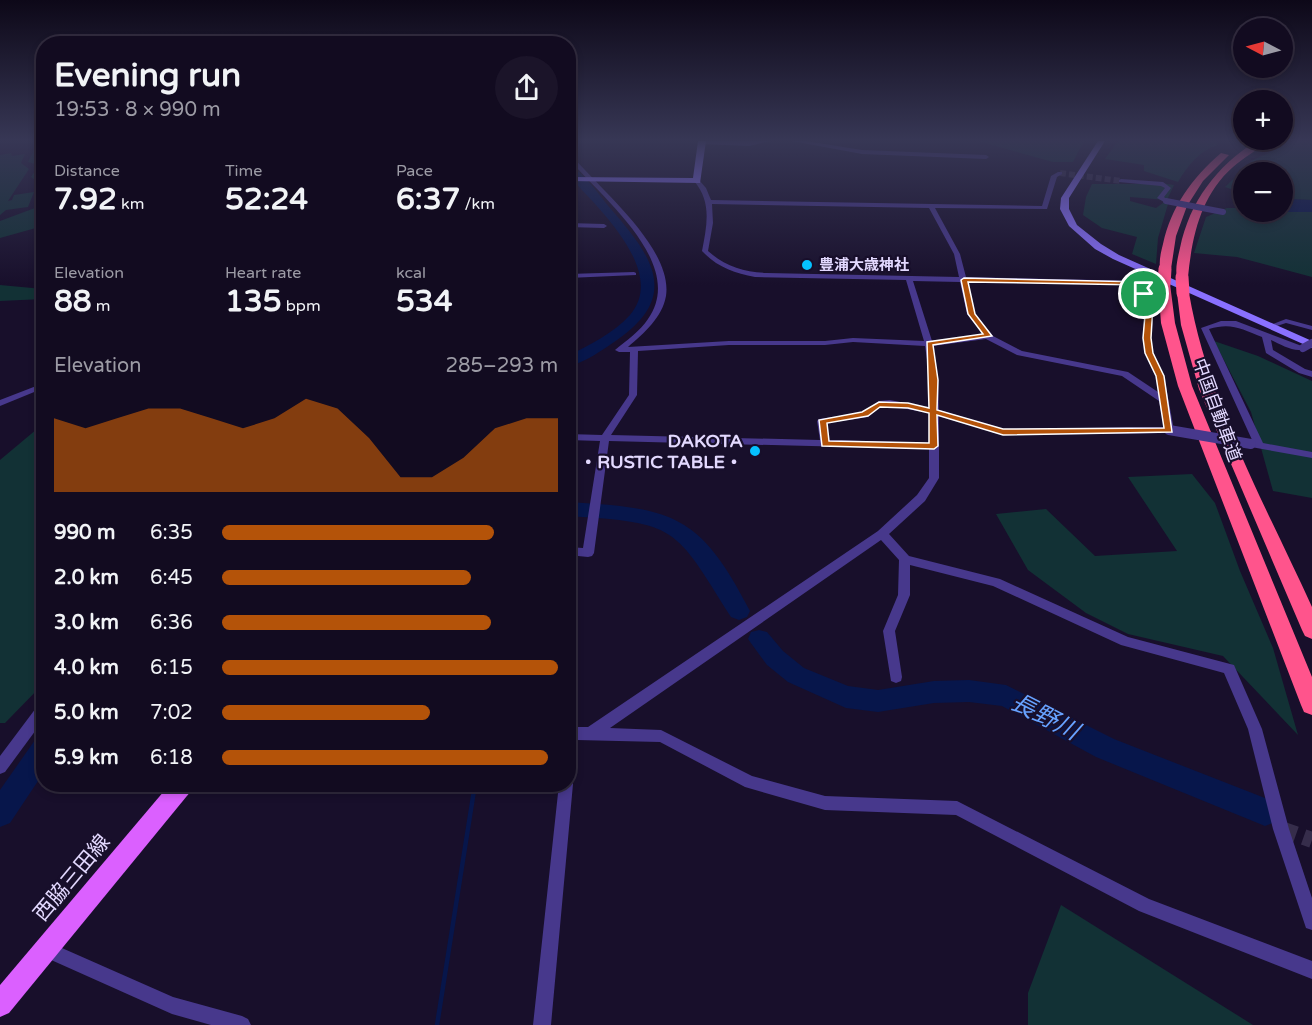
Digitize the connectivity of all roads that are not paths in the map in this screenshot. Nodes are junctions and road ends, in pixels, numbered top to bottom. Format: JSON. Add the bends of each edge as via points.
{"nodes":[{"id":1,"x":596,"y":189,"type":"edge"},
{"id":2,"x":704,"y":189,"type":"edge"},
{"id":3,"x":1050,"y":189,"type":"edge"},
{"id":4,"x":1071,"y":189,"type":"edge"},
{"id":5,"x":1080,"y":189,"type":"edge"},
{"id":6,"x":1167,"y":189,"type":"edge"},
{"id":7,"x":1193,"y":189,"type":"edge"},
{"id":8,"x":1209,"y":189,"type":"edge"},
{"id":9,"x":708,"y":202,"type":"junction"},
{"id":10,"x":931,"y":206,"type":"junction"},
{"id":11,"x":1223,"y":212,"type":"dead end"},
{"id":12,"x":576,"y":225,"type":"edge"},
{"id":13,"x":604,"y":226,"type":"dead end"},
{"id":14,"x":1144,"y":270,"type":"junction"},
{"id":15,"x":634,"y":274,"type":"dead end"},
{"id":16,"x":576,"y":276,"type":"edge"},
{"id":17,"x":909,"y":279,"type":"junction"},
{"id":18,"x":964,"y":280,"type":"junction"},
{"id":19,"x":1143,"y":283,"type":"junction"},
{"id":20,"x":1277,"y":324,"type":"junction"},
{"id":21,"x":1312,"y":328,"type":"edge"},
{"id":22,"x":988,"y":336,"type":"junction"},
{"id":23,"x":1266,"y":336,"type":"junction"},
{"id":24,"x":929,"y":344,"type":"junction"},
{"id":25,"x":1310,"y":344,"type":"edge"},
{"id":26,"x":634,"y":349,"type":"junction"},
{"id":27,"x":1312,"y":374,"type":"edge"},
{"id":28,"x":36,"y":388,"type":"edge"},
{"id":29,"x":1163,"y":400,"type":"junction"},
{"id":30,"x":0,"y":403,"type":"edge"},
{"id":31,"x":933,"y":411,"type":"junction"},
{"id":32,"x":1169,"y":430,"type":"junction"},
{"id":33,"x":576,"y":437,"type":"edge"},
{"id":34,"x":605,"y":437,"type":"junction"},
{"id":35,"x":825,"y":444,"type":"junction"},
{"id":36,"x":1255,"y":445,"type":"junction"},
{"id":37,"x":934,"y":446,"type":"junction"},
{"id":38,"x":1312,"y":455,"type":"edge"},
{"id":39,"x":882,"y":534,"type":"junction"},
{"id":40,"x":576,"y":552,"type":"edge"},
{"id":41,"x":905,"y":559,"type":"junction"},
{"id":42,"x":1312,"y":630,"type":"edge"},
{"id":43,"x":896,"y":677,"type":"dead end"},
{"id":44,"x":1312,"y":705,"type":"edge"},
{"id":45,"x":36,"y":719,"type":"edge"},
{"id":46,"x":593,"y":732,"type":"junction"},
{"id":47,"x":576,"y":733,"type":"edge"},
{"id":48,"x":0,"y":767,"type":"edge"},
{"id":49,"x":177,"y":792,"type":"edge"},
{"id":50,"x":565,"y":792,"type":"edge"},
{"id":51,"x":1312,"y":922,"type":"edge"},
{"id":52,"x":46,"y":949,"type":"junction"},
{"id":53,"x":1312,"y":970,"type":"edge"},
{"id":54,"x":0,"y":1004,"type":"edge"},
{"id":55,"x":242,"y":1025,"type":"edge"},
{"id":56,"x":542,"y":1025,"type":"edge"}],
"edges":[{"from":1,"to":26,"type":"street","via":[[647,243],[662,274],[660,304],[654,317],[619,350]]},
{"from":2,"to":9,"type":"street"},
{"from":3,"to":10,"type":"street","via":[[1045,208]]},
{"from":4,"to":14,"type":"street","via":[[1063,208],[1073,226],[1093,244]]},
{"from":5,"to":20,"type":"street","via":[[1074,198],[1074,213],[1090,233],[1120,253]]},
{"from":6,"to":11,"type":"street","bridge":true,"via":[[1160,198],[1166,201]]},
{"from":7,"to":44,"type":"highway","name":"中国自動車道","via":[[1182,203],[1170,233],[1164,277],[1168,322],[1185,386]]},
{"from":8,"to":42,"type":"highway","name":"中国自動車道","via":[[1186,237],[1183,285],[1188,326],[1206,389]]},
{"from":9,"to":10,"type":"street"},
{"from":9,"to":17,"type":"street","via":[[712,218],[705,251],[715,263],[733,271]]},
{"from":10,"to":18,"type":"street","via":[[957,254]]},
{"from":12,"to":13,"type":"street"},
{"from":14,"to":19,"type":"street"},
{"from":14,"to":25,"type":"street"},
{"from":15,"to":16,"type":"street"},
{"from":17,"to":18,"type":"street"},
{"from":17,"to":24,"type":"street"},
{"from":18,"to":19,"type":"street"},
{"from":18,"to":22,"type":"street","via":[[971,314]]},
{"from":19,"to":29,"type":"street","via":[[1150,304],[1149,353],[1160,376]]},
{"from":20,"to":21,"type":"street","via":[[1286,321]]},
{"from":20,"to":25,"type":"street"},
{"from":22,"to":24,"type":"street"},
{"from":22,"to":29,"type":"street","via":[[1020,353],[1125,374]]},
{"from":23,"to":25,"type":"street"},
{"from":23,"to":27,"type":"street","via":[[1269,351]]},
{"from":23,"to":36,"type":"street","via":[[1233,322],[1205,328]]},
{"from":24,"to":26,"type":"street","via":[[853,340]]},
{"from":24,"to":31,"type":"street"},
{"from":26,"to":34,"type":"street","via":[[633,395]]},
{"from":28,"to":30,"type":"street"},
{"from":29,"to":32,"type":"street"},
{"from":31,"to":32,"type":"street","via":[[1003,432]]},
{"from":31,"to":35,"type":"street","via":[[879,404],[865,415],[822,422]]},
{"from":31,"to":37,"type":"street"},
{"from":32,"to":36,"type":"street","bridge":true},
{"from":33,"to":34,"type":"street"},
{"from":34,"to":35,"type":"street"},
{"from":34,"to":40,"type":"street","via":[[588,553]]},
{"from":35,"to":37,"type":"street"},
{"from":36,"to":38,"type":"street"},
{"from":37,"to":39,"type":"street","via":[[934,478],[921,498]]},
{"from":39,"to":41,"type":"street"},
{"from":39,"to":46,"type":"street"},
{"from":41,"to":43,"type":"street","via":[[904,595],[889,631]]},
{"from":41,"to":51,"type":"street","via":[[996,582],[1125,640],[1229,669],[1255,729],[1281,829]]},
{"from":45,"to":48,"type":"street"},
{"from":46,"to":47,"type":"street"},
{"from":46,"to":53,"type":"street","via":[[661,736],[750,782],[825,803],[957,808],[1145,905]]},
{"from":49,"to":52,"type":"main road","name":"西脇三田線"},
{"from":50,"to":56,"type":"street"},
{"from":52,"to":54,"type":"main road","name":"西脇三田線"},
{"from":52,"to":55,"type":"street","via":[[172,1005]]}]}
